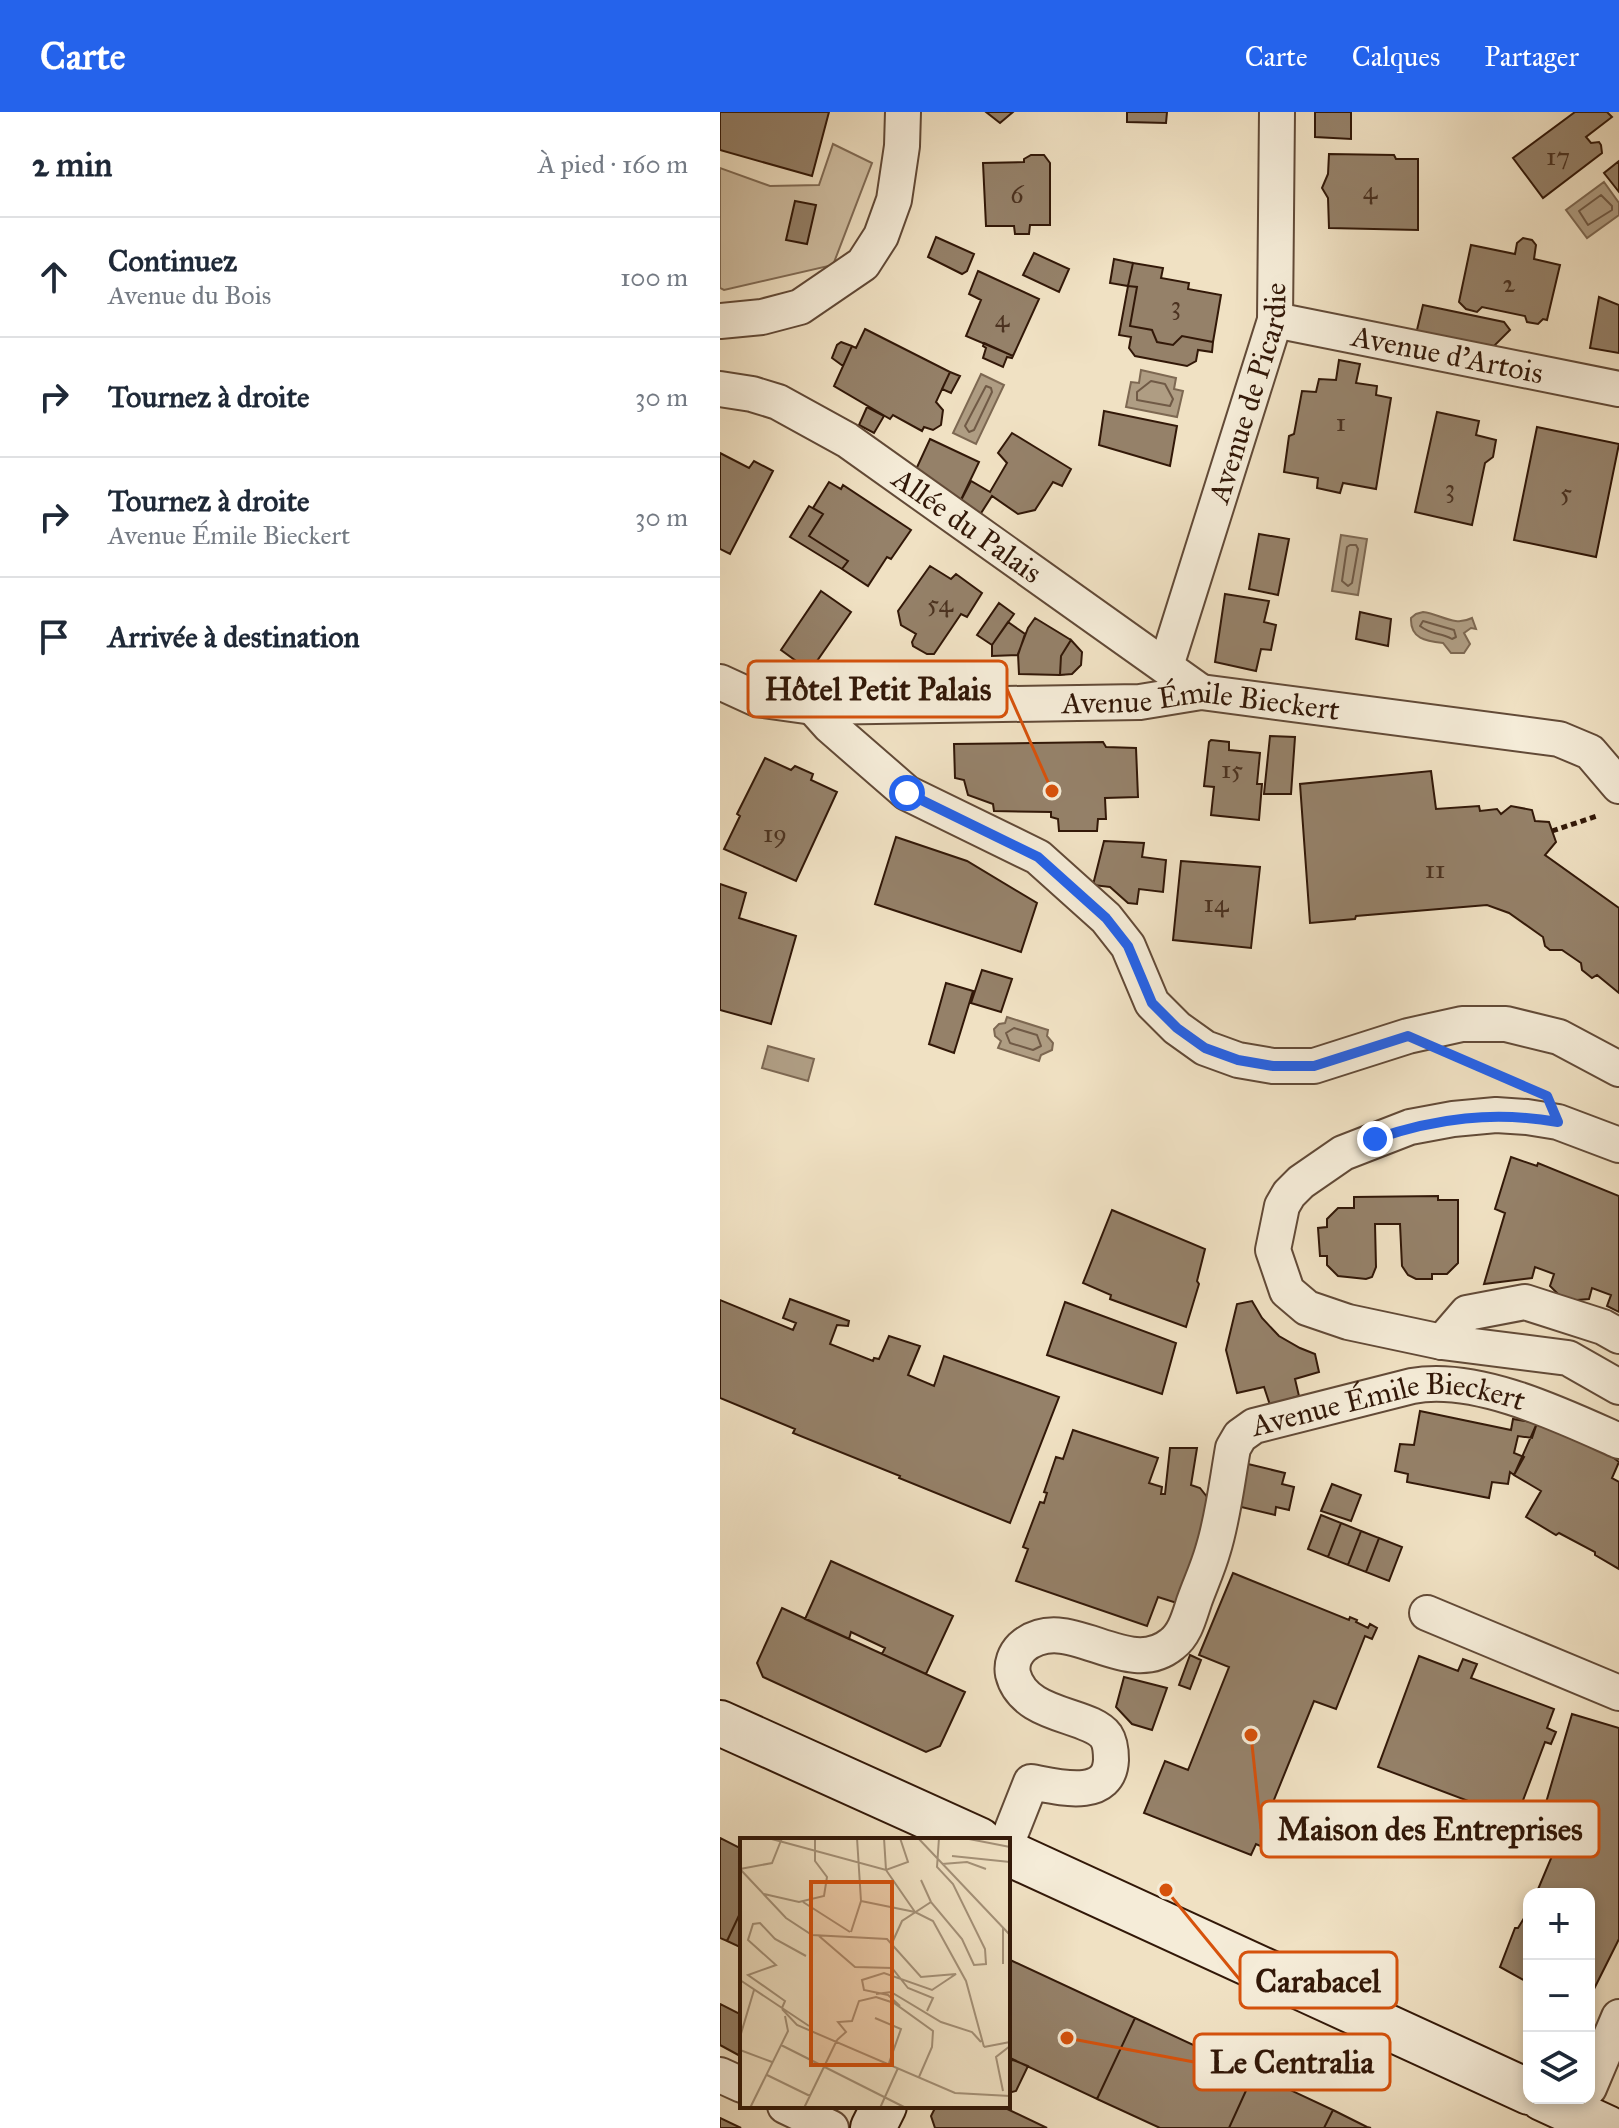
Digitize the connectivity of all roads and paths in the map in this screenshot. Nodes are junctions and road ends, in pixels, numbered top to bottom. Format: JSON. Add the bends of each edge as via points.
{"nodes":[{"id":1,"x":903,"y":112,"type":"edge"},
{"id":2,"x":1277,"y":112,"type":"edge"},
{"id":3,"x":1275,"y":320,"type":"junction"},
{"id":4,"x":720,"y":321,"type":"edge"},
{"id":5,"x":720,"y":389,"type":"edge"},
{"id":6,"x":1619,"y":389,"type":"edge"},
{"id":7,"x":1166,"y":666,"type":"junction"},
{"id":8,"x":720,"y":682,"type":"edge"},
{"id":9,"x":1201,"y":692,"type":"junction"},
{"id":10,"x":813,"y":707,"type":"junction"},
{"id":11,"x":1618,"y":777,"type":"edge"},
{"id":12,"x":1598,"y":816,"type":"dead end"},
{"id":13,"x":1552,"y":831,"type":"dead end"},
{"id":14,"x":1408,"y":1036,"type":"junction"},
{"id":15,"x":1619,"y":1069,"type":"edge"},
{"id":16,"x":1506,"y":1078,"type":"dead end"},
{"id":17,"x":1619,"y":1145,"type":"edge"},
{"id":18,"x":1619,"y":1336,"type":"edge"},
{"id":19,"x":1442,"y":1342,"type":"junction"},
{"id":20,"x":1619,"y":1387,"type":"edge"},
{"id":21,"x":1619,"y":1441,"type":"edge"},
{"id":22,"x":1427,"y":1613,"type":"dead end"},
{"id":23,"x":1619,"y":1693,"type":"edge"},
{"id":24,"x":723,"y":1722,"type":"edge"},
{"id":25,"x":975,"y":1838,"type":"edge"},
{"id":26,"x":1009,"y":1838,"type":"edge"},
{"id":27,"x":1010,"y":1854,"type":"edge"},
{"id":28,"x":1619,"y":2017,"type":"edge"},
{"id":29,"x":720,"y":2075,"type":"edge"},
{"id":30,"x":740,"y":2084,"type":"edge"},
{"id":31,"x":1523,"y":2089,"type":"edge"},
{"id":32,"x":1580,"y":2105,"type":"edge"},
{"id":33,"x":789,"y":2108,"type":"edge"},
{"id":34,"x":883,"y":2108,"type":"edge"},
{"id":35,"x":831,"y":2128,"type":"edge"},
{"id":36,"x":873,"y":2128,"type":"edge"}],
"edges":[{"from":1,"to":4,"type":"street","via":[[894,200],[863,264],[800,307]]},
{"from":2,"to":3,"type":"street","name":"Avenue de Picardie"},
{"from":3,"to":6,"type":"street","name":"Avenue d'Artois"},
{"from":3,"to":7,"type":"street","name":"Avenue de Picardie"},
{"from":5,"to":7,"type":"street","name":"Allée du Palais","via":[[778,402],[847,440]]},
{"from":7,"to":9,"type":"street","name":"Allée du Palais"},
{"from":8,"to":10,"type":"street","name":"Avenue Émile Bieckert","via":[[757,699]]},
{"from":9,"to":10,"type":"street","name":"Avenue Émile Bieckert","via":[[1140,702]]},
{"from":9,"to":11,"type":"street","name":"Avenue Émile Bieckert","via":[[1559,739],[1590,752]]},
{"from":10,"to":14,"type":"street","via":[[907,793],[1038,857],[1106,918],[1128,946],[1152,1003],[1205,1048],[1273,1066],[1314,1066]]},
{"from":12,"to":13,"type":"path"},
{"from":14,"to":15,"type":"street","via":[[1462,1024],[1506,1024],[1559,1037]]},
{"from":14,"to":16,"type":"path"},
{"from":17,"to":19,"type":"street","name":"Avenue Émile Bieckert","via":[[1558,1122],[1527,1117],[1432,1121],[1343,1153],[1289,1194],[1273,1250],[1287,1291],[1296,1301],[1348,1322]]},
{"from":18,"to":19,"type":"street","via":[[1525,1302],[1467,1313]]},
{"from":19,"to":20,"type":"street","name":"Avenue Émile Bieckert","via":[[1568,1358]]},
{"from":21,"to":26,"type":"street","name":"Avenue Émile Bieckert","via":[[1541,1406],[1437,1384],[1254,1426],[1233,1448],[1214,1548],[1183,1632],[1173,1644],[1147,1657],[1132,1657],[1063,1637],[1040,1637],[1017,1652],[1014,1678],[1025,1692],[1056,1714],[1098,1729],[1108,1738],[1111,1754],[1110,1770],[1099,1784],[1081,1790],[1031,1782]]},
{"from":22,"to":23,"type":"street"},
{"from":24,"to":25,"type":"main road"},
{"from":27,"to":31,"type":"main road"},
{"from":28,"to":32,"type":"street"},
{"from":29,"to":30,"type":"street"},
{"from":33,"to":35,"type":"street"},
{"from":34,"to":36,"type":"main road"}]}
